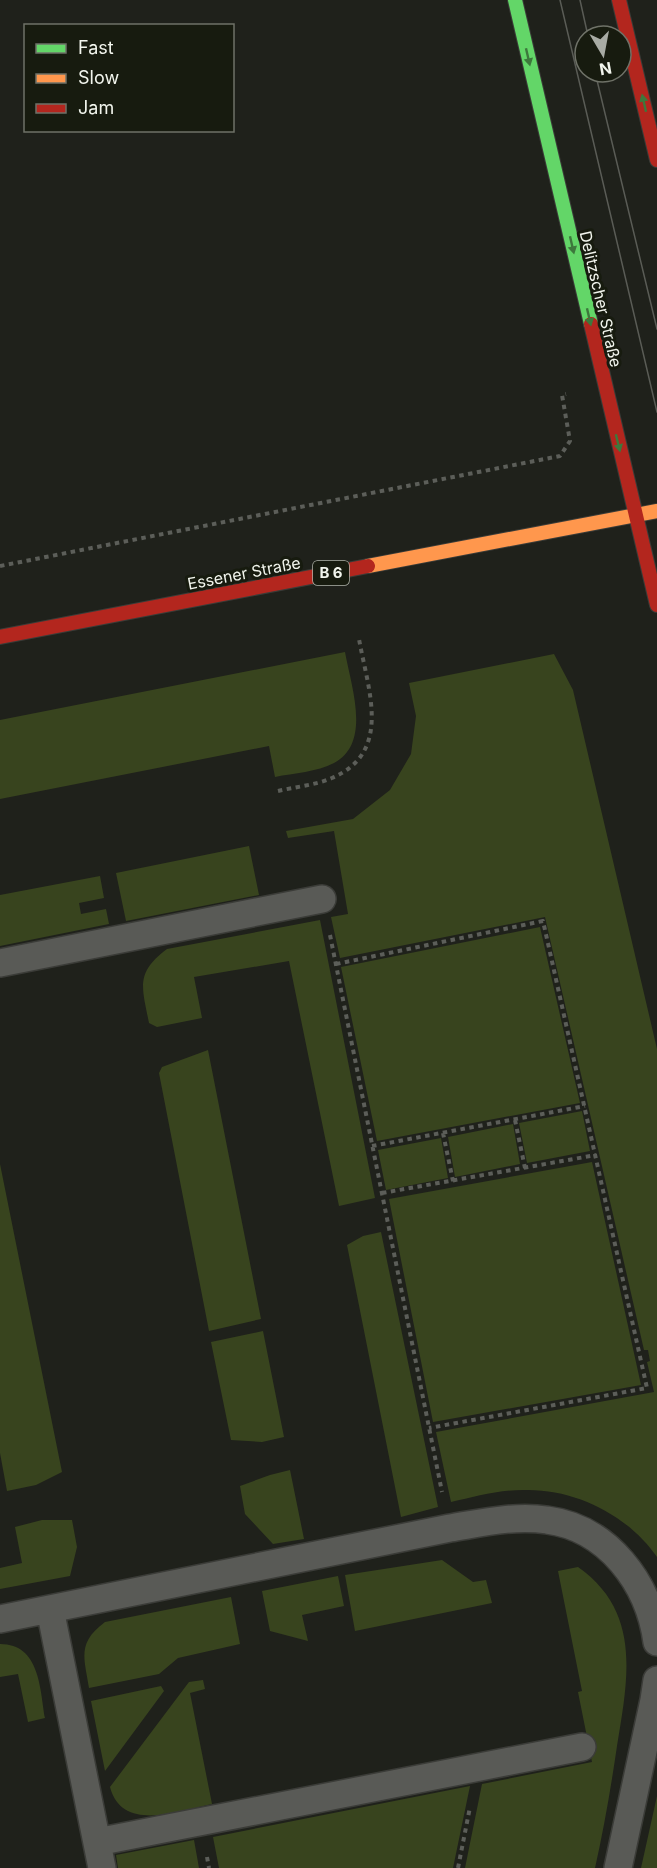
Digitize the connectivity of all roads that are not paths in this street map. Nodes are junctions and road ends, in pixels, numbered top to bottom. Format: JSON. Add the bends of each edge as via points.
{"nodes":[{"id":1,"x":515,"y":0,"type":"edge"},
{"id":2,"x":620,"y":0,"type":"edge"},
{"id":3,"x":657,"y":160,"type":"edge"},
{"id":4,"x":657,"y":511,"type":"edge"},
{"id":5,"x":636,"y":514,"type":"junction"},
{"id":6,"x":657,"y":605,"type":"edge"},
{"id":7,"x":0,"y":637,"type":"edge"},
{"id":8,"x":322,"y":899,"type":"road end"},
{"id":9,"x":0,"y":963,"type":"edge"},
{"id":10,"x":50,"y":1609,"type":"junction"},
{"id":11,"x":0,"y":1618,"type":"edge"},
{"id":12,"x":657,"y":1642,"type":"edge"},
{"id":13,"x":657,"y":1680,"type":"edge"},
{"id":14,"x":582,"y":1747,"type":"dead end"},
{"id":15,"x":99,"y":1855,"type":"edge"},
{"id":16,"x":618,"y":1868,"type":"edge"}],
"edges":[{"from":1,"to":5,"type":"main road","name":"Delitzscher Straße","one_way":true},
{"from":3,"to":2,"type":"main road","one_way":true},
{"from":4,"to":5,"type":"main road","number":"B 6"},
{"from":5,"to":6,"type":"main road","name":"Delitzscher Straße"},
{"from":5,"to":7,"type":"main road","name":"Essener Straße","number":"B 6"},
{"from":8,"to":9,"type":"lane"},
{"from":10,"to":11,"type":"lane"},
{"from":10,"to":12,"type":"lane","via":[[450,1528],[547,1520],[592,1536],[626,1566],[648,1607]]},
{"from":10,"to":15,"type":"lane"},
{"from":13,"to":16,"type":"lane"},
{"from":14,"to":15,"type":"lane"}]}
